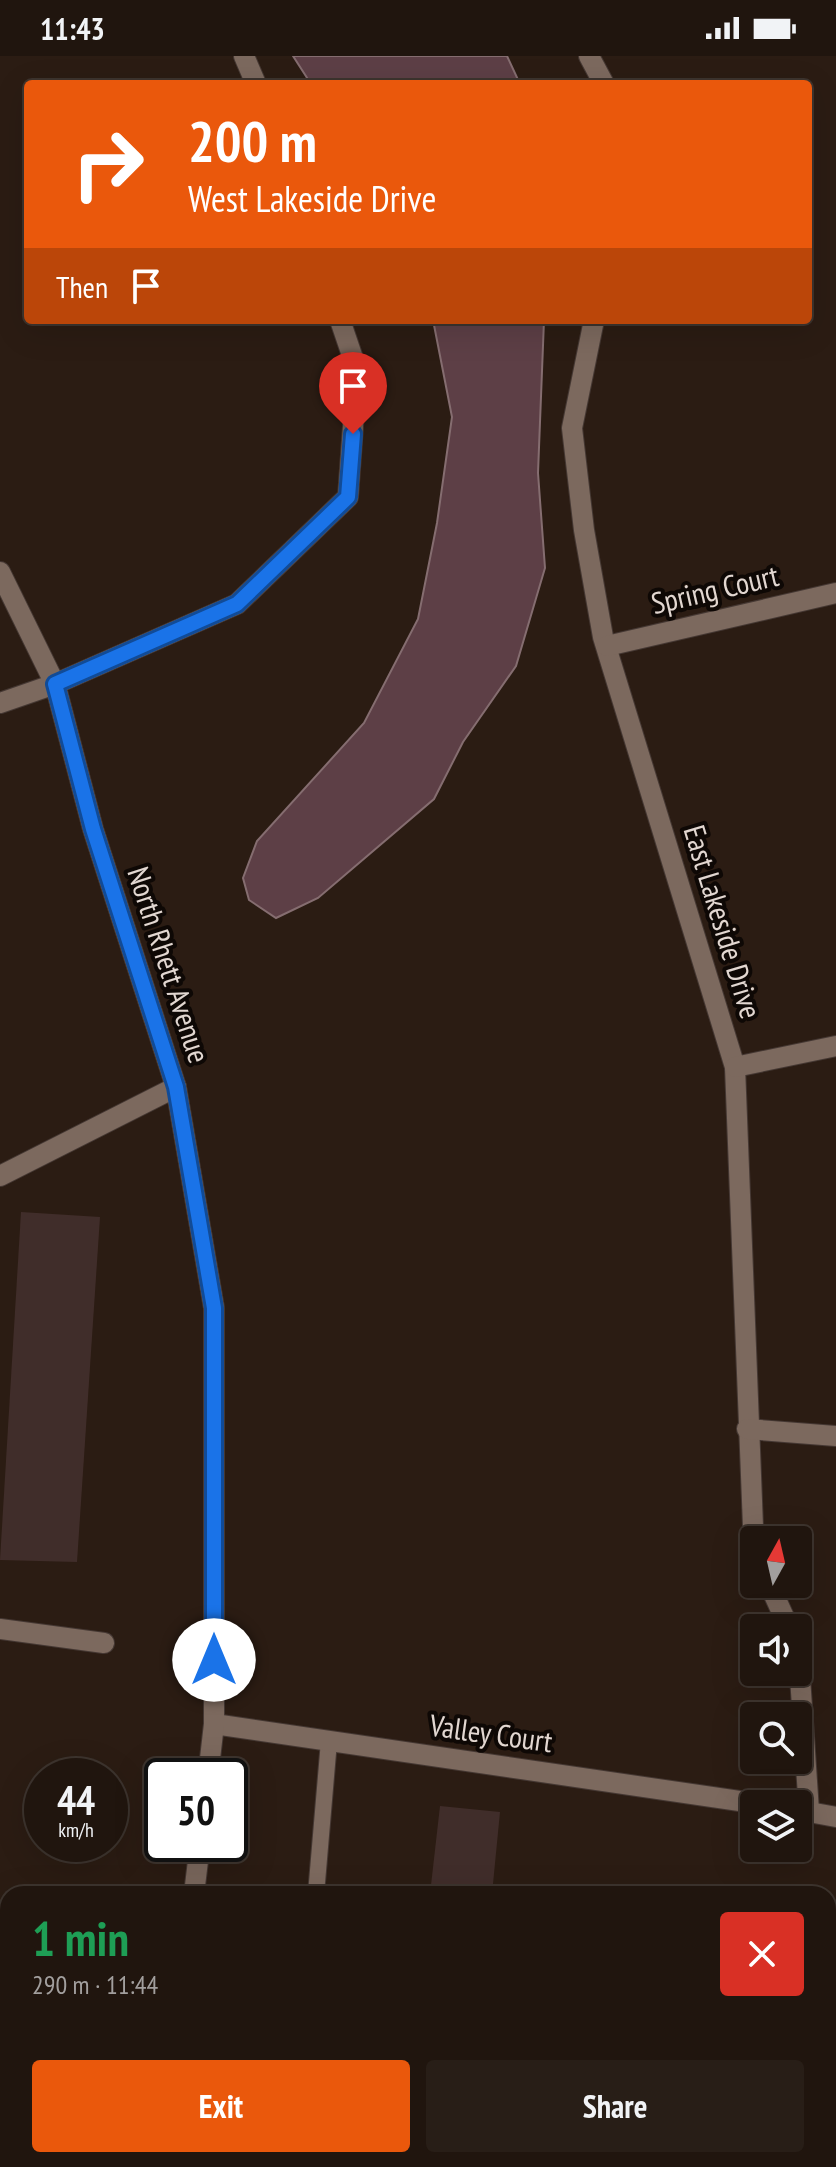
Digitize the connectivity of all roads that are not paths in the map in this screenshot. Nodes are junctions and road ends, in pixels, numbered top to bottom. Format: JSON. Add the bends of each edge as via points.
{"nodes":[{"id":1,"x":244,"y":56,"type":"edge"},
{"id":2,"x":589,"y":56,"type":"edge"},
{"id":3,"x":254,"y":80,"type":"edge"},
{"id":4,"x":602,"y":80,"type":"edge"},
{"id":5,"x":341,"y":324,"type":"edge"},
{"id":6,"x":593,"y":324,"type":"edge"},
{"id":7,"x":0,"y":572,"type":"edge"},
{"id":8,"x":836,"y":593,"type":"edge"},
{"id":9,"x":607,"y":646,"type":"junction"},
{"id":10,"x":55,"y":684,"type":"junction"},
{"id":11,"x":0,"y":703,"type":"edge"},
{"id":12,"x":836,"y":1046,"type":"edge"},
{"id":13,"x":735,"y":1067,"type":"junction"},
{"id":14,"x":176,"y":1087,"type":"junction"},
{"id":15,"x":0,"y":1176,"type":"edge"},
{"id":16,"x":747,"y":1429,"type":"junction"},
{"id":17,"x":836,"y":1436,"type":"edge"},
{"id":18,"x":753,"y":1526,"type":"edge"},
{"id":19,"x":0,"y":1629,"type":"edge"},
{"id":20,"x":104,"y":1643,"type":"dead end"},
{"id":21,"x":799,"y":1686,"type":"edge"},
{"id":22,"x":214,"y":1724,"type":"junction"},
{"id":23,"x":329,"y":1741,"type":"junction"},
{"id":24,"x":210,"y":1758,"type":"edge"},
{"id":25,"x":802,"y":1790,"type":"edge"},
{"id":26,"x":740,"y":1801,"type":"edge"},
{"id":27,"x":812,"y":1812,"type":"edge"},
{"id":28,"x":836,"y":1817,"type":"edge"},
{"id":29,"x":198,"y":1862,"type":"edge"},
{"id":30,"x":195,"y":1886,"type":"edge"},
{"id":31,"x":317,"y":1886,"type":"edge"}],
"edges":[{"from":1,"to":3,"type":"street"},
{"from":2,"to":4,"type":"street"},
{"from":5,"to":10,"type":"street","via":[[357,370],[348,497],[237,604]]},
{"from":6,"to":9,"type":"street","name":"East Lakeside Drive","via":[[572,428],[584,530]]},
{"from":7,"to":10,"type":"street","name":"North Rhett Avenue"},
{"from":8,"to":9,"type":"street","name":"Spring Court"},
{"from":9,"to":13,"type":"street","name":"East Lakeside Drive"},
{"from":10,"to":11,"type":"street"},
{"from":10,"to":14,"type":"street","name":"North Rhett Avenue","via":[[93,829]]},
{"from":12,"to":13,"type":"street"},
{"from":13,"to":16,"type":"street","name":"East Lakeside Drive"},
{"from":14,"to":15,"type":"street"},
{"from":14,"to":22,"type":"street","name":"North Rhett Avenue","via":[[214,1308]]},
{"from":16,"to":17,"type":"street"},
{"from":16,"to":18,"type":"street","name":"East Lakeside Drive"},
{"from":19,"to":20,"type":"street"},
{"from":21,"to":25,"type":"street"},
{"from":22,"to":23,"type":"street","name":"Valley Court"},
{"from":22,"to":24,"type":"street","name":"North Rhett Avenue"},
{"from":23,"to":26,"type":"street","name":"Valley Court"},
{"from":23,"to":31,"type":"lane"},
{"from":27,"to":28,"type":"street"},
{"from":29,"to":30,"type":"street"}]}
